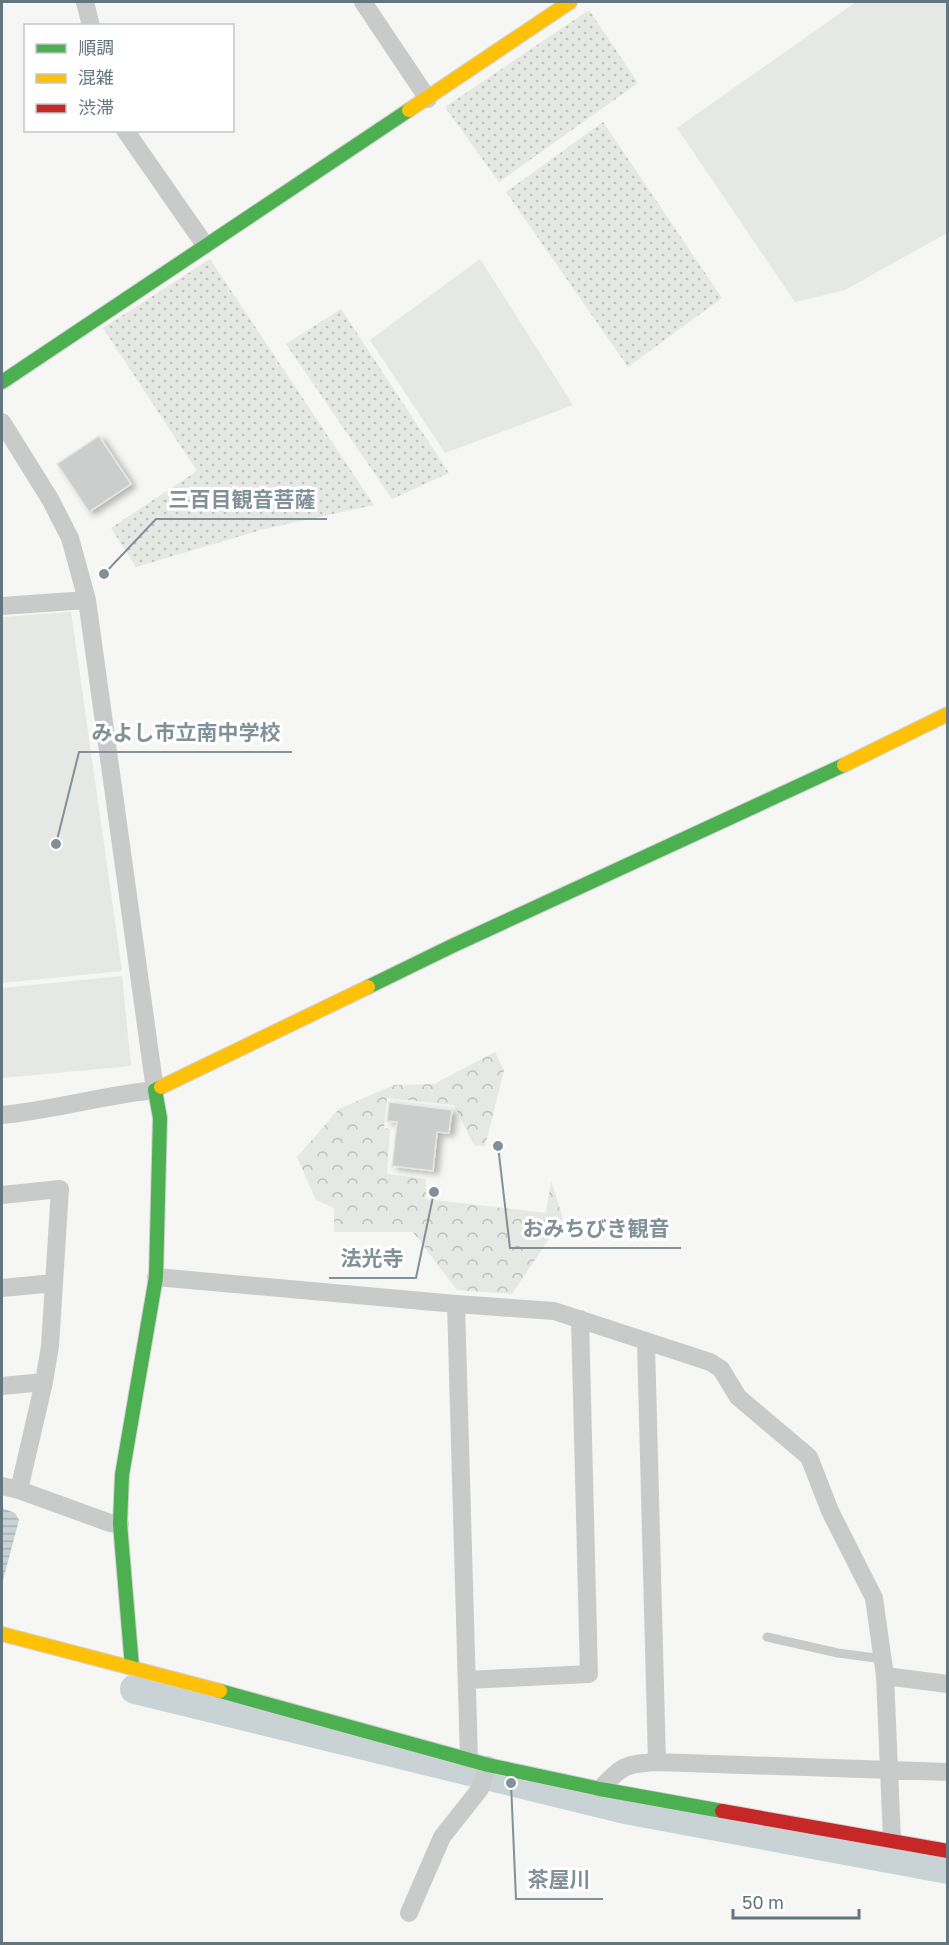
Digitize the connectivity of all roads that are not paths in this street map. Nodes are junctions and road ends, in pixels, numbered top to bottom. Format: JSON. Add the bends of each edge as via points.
{"nodes":[{"id":1,"x":85,"y":2,"type":"edge"},
{"id":2,"x":363,"y":2,"type":"edge"},
{"id":3,"x":570,"y":2,"type":"edge"},
{"id":4,"x":90,"y":24,"type":"edge"},
{"id":5,"x":428,"y":99,"type":"junction"},
{"id":6,"x":126,"y":132,"type":"edge"},
{"id":7,"x":205,"y":244,"type":"junction"},
{"id":8,"x":2,"y":382,"type":"edge"},
{"id":9,"x":2,"y":422,"type":"edge"},
{"id":10,"x":87,"y":600,"type":"junction"},
{"id":11,"x":2,"y":606,"type":"edge"},
{"id":12,"x":948,"y":714,"type":"edge"},
{"id":13,"x":156,"y":1090,"type":"junction"},
{"id":14,"x":2,"y":1115,"type":"edge"},
{"id":15,"x":2,"y":1195,"type":"edge"},
{"id":16,"x":156,"y":1277,"type":"junction"},
{"id":17,"x":54,"y":1283,"type":"junction"},
{"id":18,"x":2,"y":1288,"type":"edge"},
{"id":19,"x":456,"y":1305,"type":"junction"},
{"id":20,"x":580,"y":1319,"type":"junction"},
{"id":21,"x":646,"y":1342,"type":"junction"},
{"id":22,"x":44,"y":1382,"type":"junction"},
{"id":23,"x":2,"y":1386,"type":"edge"},
{"id":24,"x":10,"y":1488,"type":"edge"},
{"id":25,"x":120,"y":1524,"type":"junction"},
{"id":26,"x":2,"y":1634,"type":"edge"},
{"id":27,"x":767,"y":1637,"type":"dead end"},
{"id":28,"x":132,"y":1667,"type":"junction"},
{"id":29,"x":884,"y":1667,"type":"junction"},
{"id":30,"x":467,"y":1680,"type":"junction"},
{"id":31,"x":948,"y":1684,"type":"edge"},
{"id":32,"x":469,"y":1760,"type":"junction"},
{"id":33,"x":657,"y":1762,"type":"junction"},
{"id":34,"x":890,"y":1770,"type":"junction"},
{"id":35,"x":948,"y":1772,"type":"edge"},
{"id":36,"x":485,"y":1773,"type":"junction"},
{"id":37,"x":600,"y":1789,"type":"junction"},
{"id":38,"x":892,"y":1840,"type":"junction"},
{"id":39,"x":948,"y":1851,"type":"edge"},
{"id":40,"x":409,"y":1914,"type":"dead end"}],
"edges":[{"from":1,"to":4,"type":"street"},
{"from":2,"to":5,"type":"street"},
{"from":3,"to":5,"type":"street"},
{"from":5,"to":7,"type":"street"},
{"from":6,"to":7,"type":"street"},
{"from":7,"to":8,"type":"street"},
{"from":9,"to":10,"type":"street","via":[[70,538]]},
{"from":10,"to":11,"type":"street"},
{"from":10,"to":13,"type":"street"},
{"from":12,"to":13,"type":"street","via":[[452,946]]},
{"from":13,"to":14,"type":"street"},
{"from":13,"to":16,"type":"street","via":[[160,1118]]},
{"from":15,"to":17,"type":"street","via":[[60,1189]]},
{"from":16,"to":19,"type":"street"},
{"from":16,"to":25,"type":"street","via":[[122,1475]]},
{"from":17,"to":18,"type":"street"},
{"from":17,"to":22,"type":"street"},
{"from":19,"to":20,"type":"street","via":[[554,1311]]},
{"from":19,"to":30,"type":"street"},
{"from":20,"to":21,"type":"street"},
{"from":20,"to":30,"type":"street","via":[[589,1674]]},
{"from":21,"to":29,"type":"street","via":[[721,1369],[738,1397],[809,1457],[831,1512],[874,1598]]},
{"from":21,"to":33,"type":"street"},
{"from":22,"to":23,"type":"street"},
{"from":22,"to":24,"type":"street"},
{"from":24,"to":25,"type":"street"},
{"from":25,"to":28,"type":"street"},
{"from":26,"to":28,"type":"street"},
{"from":27,"to":29,"type":"lane"},
{"from":28,"to":32,"type":"street"},
{"from":29,"to":31,"type":"street"},
{"from":29,"to":34,"type":"street"},
{"from":30,"to":32,"type":"street"},
{"from":32,"to":36,"type":"street"},
{"from":33,"to":34,"type":"street"},
{"from":33,"to":37,"type":"street","via":[[630,1764]]},
{"from":34,"to":35,"type":"street"},
{"from":34,"to":38,"type":"street"},
{"from":36,"to":37,"type":"street"},
{"from":36,"to":40,"type":"street","via":[[480,1789],[442,1837]]},
{"from":37,"to":38,"type":"street"},
{"from":38,"to":39,"type":"street"}]}
